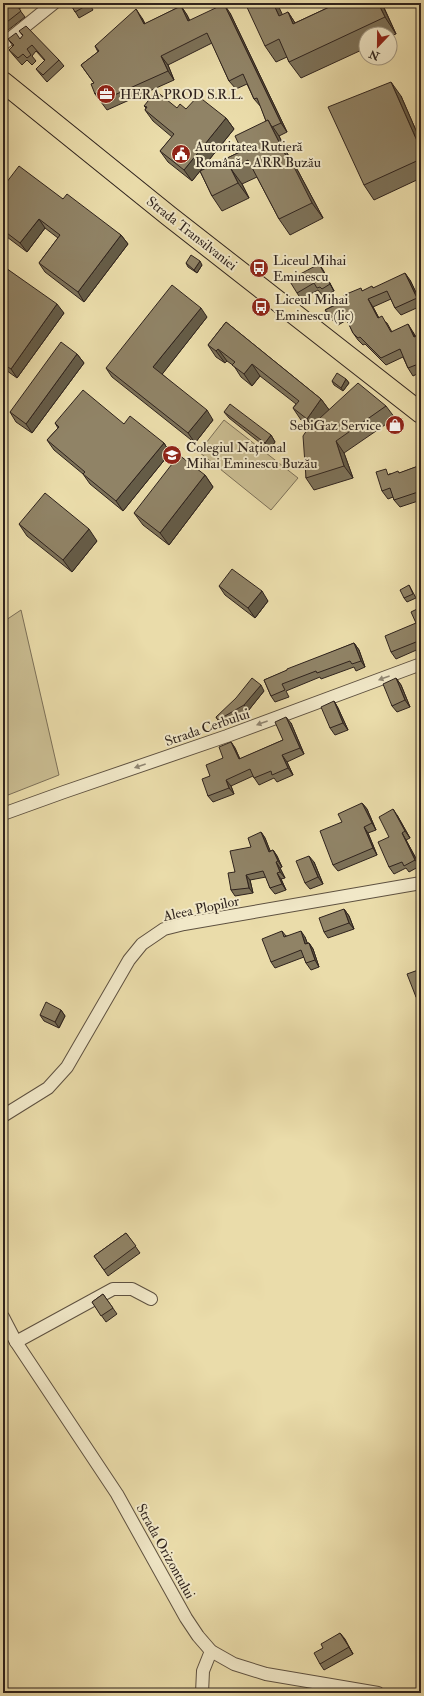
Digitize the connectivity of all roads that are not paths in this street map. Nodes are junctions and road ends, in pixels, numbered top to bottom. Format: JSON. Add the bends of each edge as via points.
{"nodes":[{"id":1,"x":54,"y":3,"type":"edge"},
{"id":2,"x":3,"y":44,"type":"edge"},
{"id":3,"x":3,"y":82,"type":"edge"},
{"id":4,"x":421,"y":413,"type":"edge"},
{"id":5,"x":421,"y":664,"type":"edge"},
{"id":6,"x":3,"y":814,"type":"edge"},
{"id":7,"x":421,"y":883,"type":"edge"},
{"id":8,"x":3,"y":1116,"type":"edge"},
{"id":9,"x":151,"y":1299,"type":"dead end"},
{"id":10,"x":3,"y":1317,"type":"edge"},
{"id":11,"x":16,"y":1342,"type":"junction"},
{"id":12,"x":211,"y":1651,"type":"junction"},
{"id":13,"x":202,"y":1693,"type":"edge"},
{"id":14,"x":378,"y":1693,"type":"edge"}],
"edges":[{"from":1,"to":2,"type":"street"},
{"from":3,"to":4,"type":"main road","name":"Strada Transilvaniei"},
{"from":5,"to":6,"type":"street","name":"Strada Cerbului","one_way":true,"via":[[228,736]]},
{"from":7,"to":8,"type":"street","name":"Aleea Plopilor","via":[[164,929],[142,944],[128,960],[67,1067],[48,1088]]},
{"from":9,"to":11,"type":"street","via":[[132,1289],[113,1289]]},
{"from":10,"to":11,"type":"street","name":"Strada Orizontului"},
{"from":11,"to":12,"type":"street","name":"Strada Orizontului","via":[[117,1494],[186,1618]]},
{"from":12,"to":13,"type":"street","via":[[202,1671]]},
{"from":12,"to":14,"type":"street","name":"Strada Orizontului","via":[[234,1664],[266,1674]]}]}
